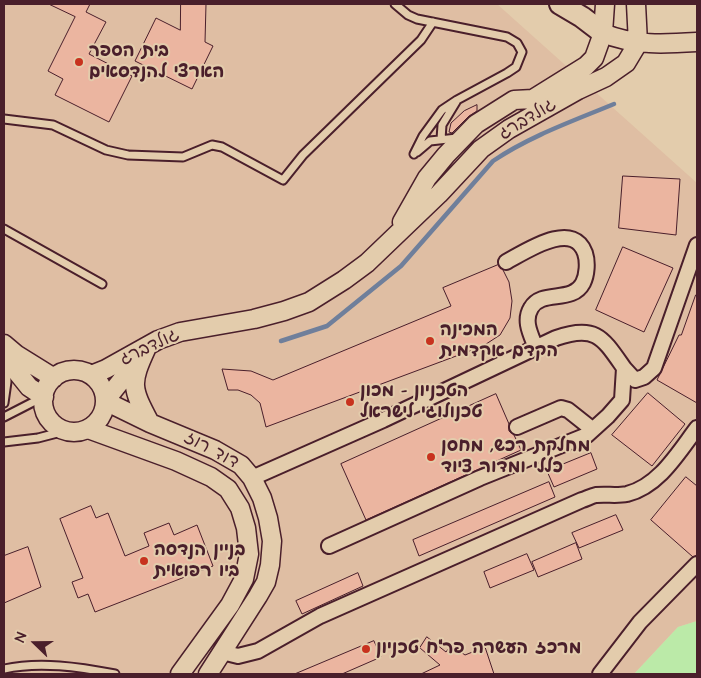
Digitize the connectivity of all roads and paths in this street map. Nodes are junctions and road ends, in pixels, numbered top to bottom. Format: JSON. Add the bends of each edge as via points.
{"nodes":[{"id":1,"x":395,"y":4,"type":"edge"},
{"id":2,"x":560,"y":4,"type":"edge"},
{"id":3,"x":605,"y":4,"type":"edge"},
{"id":4,"x":636,"y":4,"type":"edge"},
{"id":5,"x":433,"y":22,"type":"junction"},
{"id":6,"x":603,"y":32,"type":"junction"},
{"id":7,"x":697,"y":42,"type":"edge"},
{"id":8,"x":638,"y":43,"type":"junction"},
{"id":9,"x":533,"y":99,"type":"junction"},
{"id":10,"x":457,"y":100,"type":"junction"},
{"id":11,"x":4,"y":119,"type":"edge"},
{"id":12,"x":462,"y":137,"type":"junction"},
{"id":13,"x":442,"y":139,"type":"junction"},
{"id":14,"x":407,"y":214,"type":"junction"},
{"id":15,"x":4,"y":229,"type":"edge"},
{"id":16,"x":395,"y":235,"type":"junction"},
{"id":17,"x":697,"y":245,"type":"edge"},
{"id":18,"x":506,"y":262,"type":"dead end"},
{"id":19,"x":102,"y":284,"type":"dead end"},
{"id":20,"x":147,"y":347,"type":"junction"},
{"id":21,"x":536,"y":348,"type":"junction"},
{"id":22,"x":4,"y":353,"type":"edge"},
{"id":23,"x":624,"y":368,"type":"junction"},
{"id":24,"x":91,"y":375,"type":"junction"},
{"id":25,"x":54,"y":378,"type":"junction"},
{"id":26,"x":44,"y":397,"type":"junction"},
{"id":27,"x":105,"y":401,"type":"junction"},
{"id":28,"x":4,"y":403,"type":"edge"},
{"id":29,"x":4,"y":417,"type":"edge"},
{"id":30,"x":150,"y":423,"type":"junction"},
{"id":31,"x":517,"y":427,"type":"dead end"},
{"id":32,"x":697,"y":428,"type":"edge"},
{"id":33,"x":88,"y":429,"type":"junction"},
{"id":34,"x":592,"y":429,"type":"junction"},
{"id":35,"x":66,"y":431,"type":"junction"},
{"id":36,"x":4,"y":442,"type":"edge"},
{"id":37,"x":252,"y":478,"type":"junction"},
{"id":38,"x":329,"y":546,"type":"dead end"},
{"id":39,"x":697,"y":564,"type":"edge"},
{"id":40,"x":222,"y":652,"type":"junction"},
{"id":41,"x":4,"y":669,"type":"edge"},
{"id":42,"x":115,"y":674,"type":"edge"},
{"id":43,"x":180,"y":674,"type":"edge"},
{"id":44,"x":208,"y":674,"type":"edge"},
{"id":45,"x":600,"y":674,"type":"edge"}],
"edges":[{"from":1,"to":5,"type":"lane","via":[[408,15]]},
{"from":2,"to":6,"type":"main road"},
{"from":3,"to":6,"type":"street","name":"גולדברג"},
{"from":4,"to":8,"type":"street"},
{"from":5,"to":10,"type":"lane","via":[[507,37],[517,43],[522,52],[516,67]]},
{"from":5,"to":11,"type":"lane","via":[[421,40],[303,155],[283,180],[222,147],[212,145],[182,157],[128,155],[106,150],[53,125]]},
{"from":6,"to":8,"type":"street"},
{"from":6,"to":9,"type":"street","name":"גולדברג","via":[[594,58],[586,66]]},
{"from":7,"to":8,"type":"street"},
{"from":8,"to":16,"type":"street","name":"גולדברג","via":[[626,63],[617,70],[509,129],[482,149]]},
{"from":9,"to":12,"type":"street","name":"גולדברג","via":[[514,100]]},
{"from":9,"to":14,"type":"street","via":[[486,132]]},
{"from":10,"to":13,"type":"lane","via":[[442,125]]},
{"from":10,"to":13,"type":"lane","via":[[433,121],[414,154],[430,141]]},
{"from":12,"to":13,"type":"lane"},
{"from":12,"to":14,"type":"street","name":"גולדברג","via":[[427,178]]},
{"from":14,"to":16,"type":"street","name":"גולדברג"},
{"from":15,"to":19,"type":"lane"},
{"from":16,"to":20,"type":"street","name":"גולדברג","via":[[367,263],[309,302],[254,319],[180,332]]},
{"from":17,"to":23,"type":"street","via":[[654,368],[635,380]]},
{"from":18,"to":21,"type":"street","via":[[552,238],[567,238],[585,251],[588,263],[583,283],[573,294],[539,299],[531,307],[528,328]]},
{"from":20,"to":24,"type":"street","name":"גולדברג"},
{"from":20,"to":27,"type":"street"},
{"from":20,"to":30,"type":"street","via":[[136,370],[134,388]]},
{"from":21,"to":23,"type":"street","via":[[573,332],[589,332],[606,341]]},
{"from":21,"to":37,"type":"street"},
{"from":22,"to":25,"type":"street","via":[[17,355]]},
{"from":22,"to":26,"type":"street","via":[[29,387]]},
{"from":22,"to":28,"type":"lane","via":[[7,382]]},
{"from":23,"to":34,"type":"street","via":[[622,400]]},
{"from":24,"to":25,"type":"street","via":[[72,370]]},
{"from":24,"to":27,"type":"street","via":[[104,392]]},
{"from":25,"to":26,"type":"street","via":[[48,384]]},
{"from":26,"to":29,"type":"lane"},
{"from":26,"to":35,"type":"street","via":[[48,418]]},
{"from":27,"to":30,"type":"street","name":"דוד רוז"},
{"from":27,"to":33,"type":"street","via":[[101,416]]},
{"from":30,"to":37,"type":"street","name":"דוד רוז","via":[[216,450],[242,465]]},
{"from":31,"to":34,"type":"street","via":[[561,408]]},
{"from":32,"to":40,"type":"street","via":[[656,478],[642,488],[628,494],[596,495],[582,500],[328,612],[258,651],[238,656]]},
{"from":33,"to":35,"type":"street"},
{"from":33,"to":43,"type":"street","name":"דוד רוז","via":[[212,477],[228,489],[240,508],[250,554],[244,579],[230,605]]},
{"from":34,"to":38,"type":"street","via":[[587,435],[480,478]]},
{"from":35,"to":36,"type":"lane"},
{"from":37,"to":40,"type":"street","name":"דוד רוז","via":[[268,518],[272,542],[270,565],[266,582]]},
{"from":39,"to":45,"type":"street","via":[[640,622]]},
{"from":40,"to":44,"type":"street","name":"דוד רוז"},
{"from":41,"to":42,"type":"lane","via":[[14,666],[65,666]]}]}
